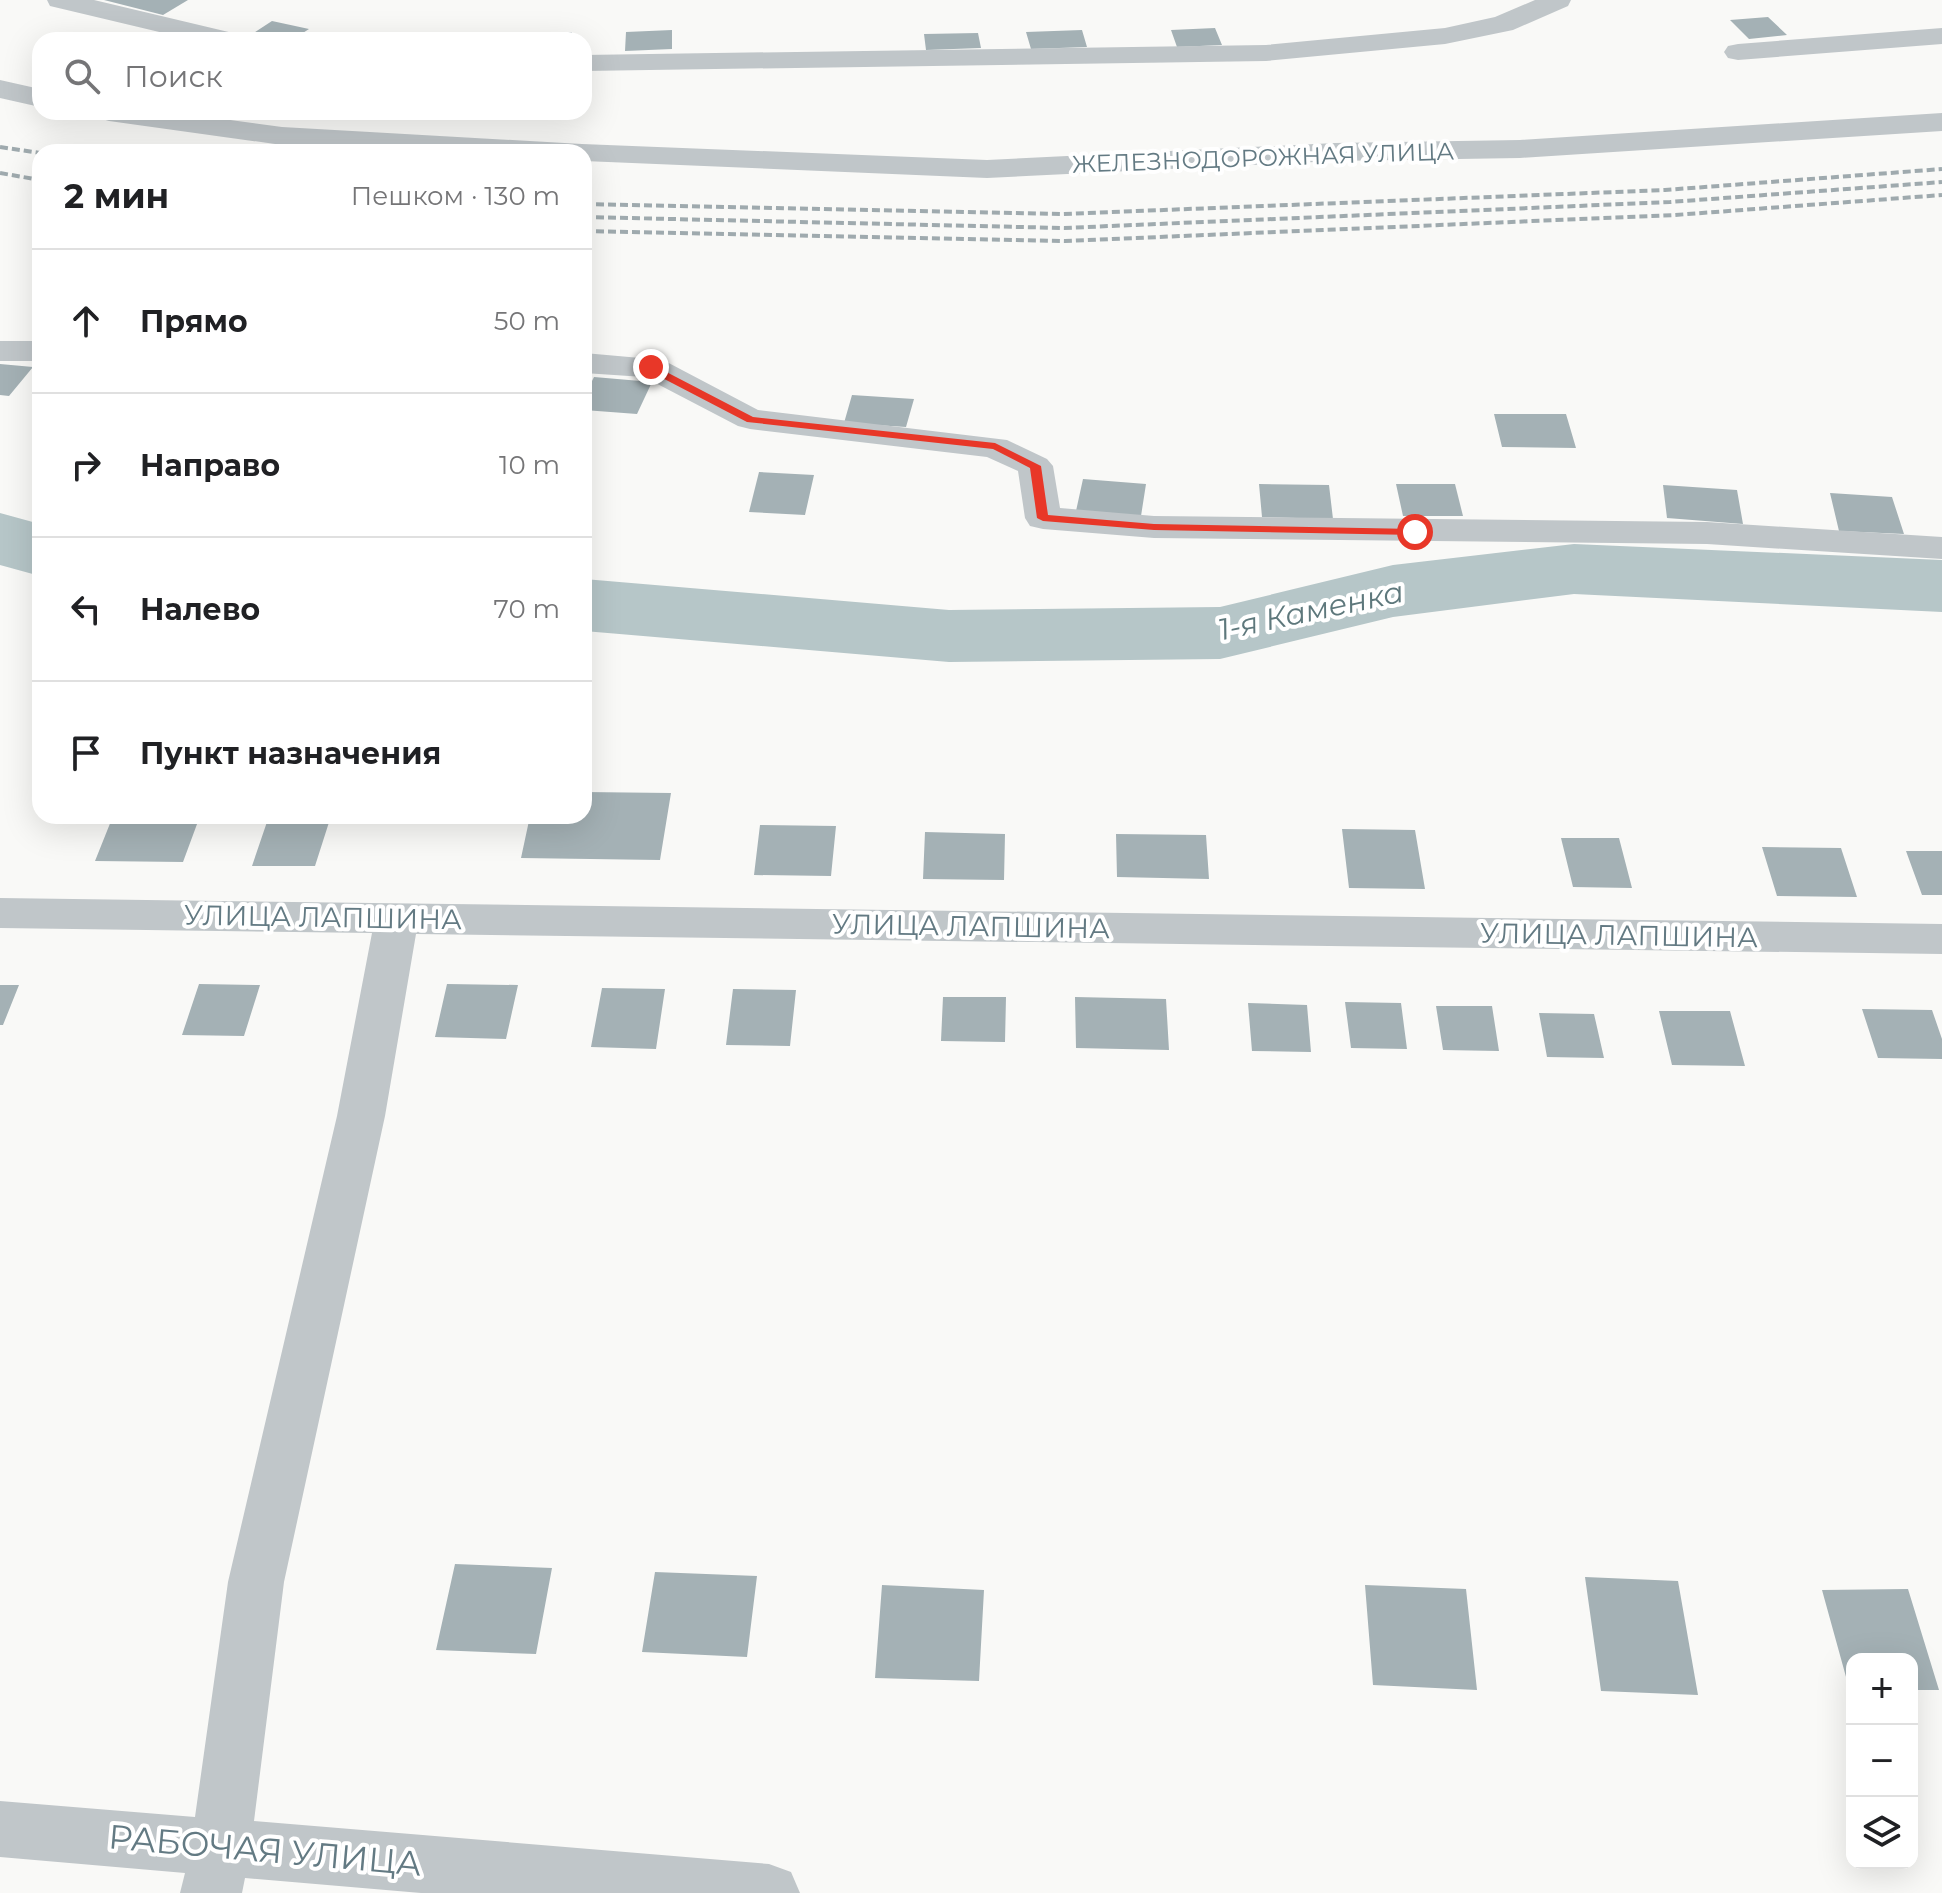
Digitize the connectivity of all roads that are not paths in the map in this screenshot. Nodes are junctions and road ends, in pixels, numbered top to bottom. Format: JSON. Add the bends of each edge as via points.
{"nodes":[{"id":1,"x":60,"y":0,"type":"edge"},
{"id":2,"x":1558,"y":0,"type":"edge"},
{"id":3,"x":194,"y":32,"type":"edge"},
{"id":4,"x":1942,"y":36,"type":"edge"},
{"id":5,"x":1738,"y":52,"type":"dead end"},
{"id":6,"x":592,"y":63,"type":"edge"},
{"id":7,"x":0,"y":89,"type":"edge"},
{"id":8,"x":32,"y":96,"type":"edge"},
{"id":9,"x":167,"y":120,"type":"edge"},
{"id":10,"x":1942,"y":122,"type":"edge"},
{"id":11,"x":432,"y":144,"type":"edge"},
{"id":12,"x":592,"y":152,"type":"edge"},
{"id":13,"x":0,"y":351,"type":"edge"},
{"id":14,"x":32,"y":351,"type":"edge"},
{"id":15,"x":592,"y":363,"type":"edge"},
{"id":16,"x":1942,"y":548,"type":"edge"},
{"id":17,"x":0,"y":913,"type":"edge"},
{"id":18,"x":397,"y":918,"type":"junction"},
{"id":19,"x":1942,"y":939,"type":"edge"},
{"id":20,"x":0,"y":1829,"type":"edge"},
{"id":21,"x":216,"y":1869,"type":"edge"},
{"id":22,"x":769,"y":1893,"type":"edge"}],
"edges":[{"from":1,"to":3,"type":"street"},
{"from":2,"to":6,"type":"street","via":[[1503,24],[1445,36],[1266,53]]},
{"from":4,"to":5,"type":"street"},
{"from":7,"to":8,"type":"street"},
{"from":9,"to":11,"type":"street","name":"ЖЕЛЕЗНОДОРОЖНАЯ УЛИЦА","via":[[282,136]]},
{"from":10,"to":12,"type":"street","name":"ЖЕЛЕЗНОДОРОЖНАЯ УЛИЦА","via":[[1520,149],[987,169]]},
{"from":13,"to":14,"type":"street"},
{"from":15,"to":16,"type":"street","via":[[651,367],[750,419],[995,447],[1035,466],[1043,518],[1154,527],[1707,533]]},
{"from":17,"to":18,"type":"street","name":"УЛИЦА ЛАПШИНА"},
{"from":18,"to":19,"type":"street","name":"УЛИЦА ЛАПШИНА"},
{"from":18,"to":21,"type":"street","via":[[361,1116],[256,1582]]},
{"from":20,"to":21,"type":"street","name":"РАБОЧАЯ УЛИЦА"},
{"from":21,"to":22,"type":"street","name":"РАБОЧАЯ УЛИЦА"}]}
